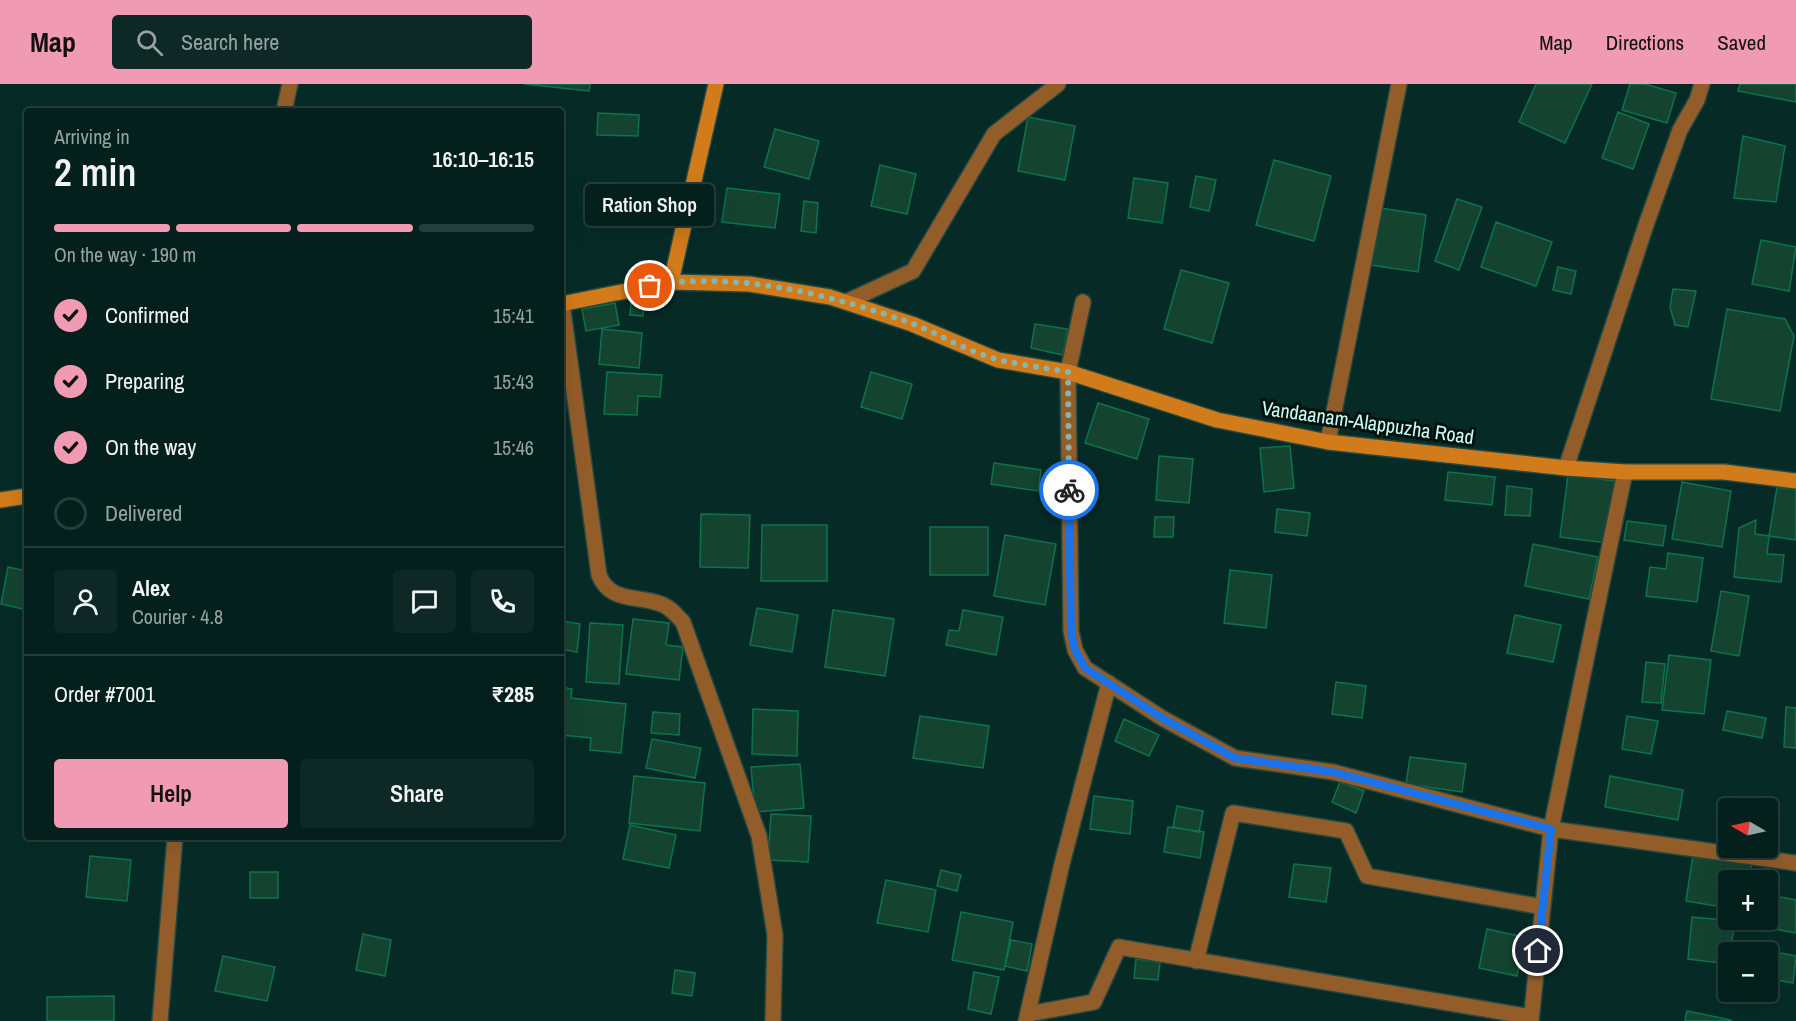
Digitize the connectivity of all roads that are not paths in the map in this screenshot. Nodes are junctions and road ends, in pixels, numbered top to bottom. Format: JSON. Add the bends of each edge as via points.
{"nodes":[{"id":1,"x":290,"y":84,"type":"edge"},
{"id":2,"x":716,"y":84,"type":"edge"},
{"id":3,"x":1058,"y":84,"type":"edge"},
{"id":4,"x":1399,"y":84,"type":"edge"},
{"id":5,"x":1702,"y":84,"type":"edge"},
{"id":6,"x":285,"y":108,"type":"edge"},
{"id":7,"x":671,"y":282,"type":"junction"},
{"id":8,"x":846,"y":302,"type":"junction"},
{"id":9,"x":1083,"y":302,"type":"dead end"},
{"id":10,"x":564,"y":303,"type":"edge"},
{"id":11,"x":564,"y":318,"type":"edge"},
{"id":12,"x":1068,"y":372,"type":"junction"},
{"id":13,"x":1328,"y":441,"type":"junction"},
{"id":14,"x":1566,"y":468,"type":"junction"},
{"id":15,"x":1625,"y":472,"type":"junction"},
{"id":16,"x":1796,"y":481,"type":"edge"},
{"id":17,"x":24,"y":496,"type":"edge"},
{"id":18,"x":0,"y":500,"type":"edge"},
{"id":19,"x":1109,"y":683,"type":"junction"},
{"id":20,"x":1551,"y":829,"type":"junction"},
{"id":21,"x":175,"y":840,"type":"edge"},
{"id":22,"x":1796,"y":863,"type":"edge"},
{"id":23,"x":1543,"y":907,"type":"junction"},
{"id":24,"x":1196,"y":961,"type":"junction"},
{"id":25,"x":1027,"y":1017,"type":"edge"},
{"id":26,"x":1531,"y":1019,"type":"edge"},
{"id":27,"x":160,"y":1021,"type":"edge"},
{"id":28,"x":773,"y":1021,"type":"edge"}],
"edges":[{"from":1,"to":6,"type":"street"},
{"from":2,"to":7,"type":"main road"},
{"from":3,"to":8,"type":"street","via":[[994,134],[913,271]]},
{"from":4,"to":13,"type":"street"},
{"from":5,"to":14,"type":"street","via":[[1680,130],[1647,222]]},
{"from":7,"to":8,"type":"main road","name":"Vandaanam-Alappuzha Road","via":[[749,284]]},
{"from":7,"to":10,"type":"main road","name":"Vandaanam-Alappuzha Road"},
{"from":8,"to":12,"type":"main road","name":"Vandaanam-Alappuzha Road","via":[[998,360]]},
{"from":9,"to":12,"type":"street"},
{"from":11,"to":28,"type":"street","via":[[599,575],[611,593],[661,604],[682,622],[759,836],[775,935]]},
{"from":12,"to":13,"type":"main road","name":"Vandaanam-Alappuzha Road","via":[[1217,420]]},
{"from":12,"to":19,"type":"street","via":[[1071,632],[1085,668]]},
{"from":13,"to":14,"type":"main road","name":"Vandaanam-Alappuzha Road"},
{"from":14,"to":15,"type":"main road","name":"Vandaanam-Alappuzha Road"},
{"from":15,"to":16,"type":"main road","name":"Vandaanam-Alappuzha Road","via":[[1724,472]]},
{"from":15,"to":20,"type":"street"},
{"from":17,"to":18,"type":"main road"},
{"from":19,"to":20,"type":"street","via":[[1235,758],[1333,772]]},
{"from":19,"to":25,"type":"street"},
{"from":20,"to":22,"type":"street"},
{"from":20,"to":23,"type":"street"},
{"from":21,"to":27,"type":"street"},
{"from":23,"to":24,"type":"street","via":[[1367,876],[1346,831],[1233,813]]},
{"from":23,"to":26,"type":"street"},
{"from":24,"to":25,"type":"street","via":[[1119,946],[1094,1002]]},
{"from":24,"to":26,"type":"street"}]}
